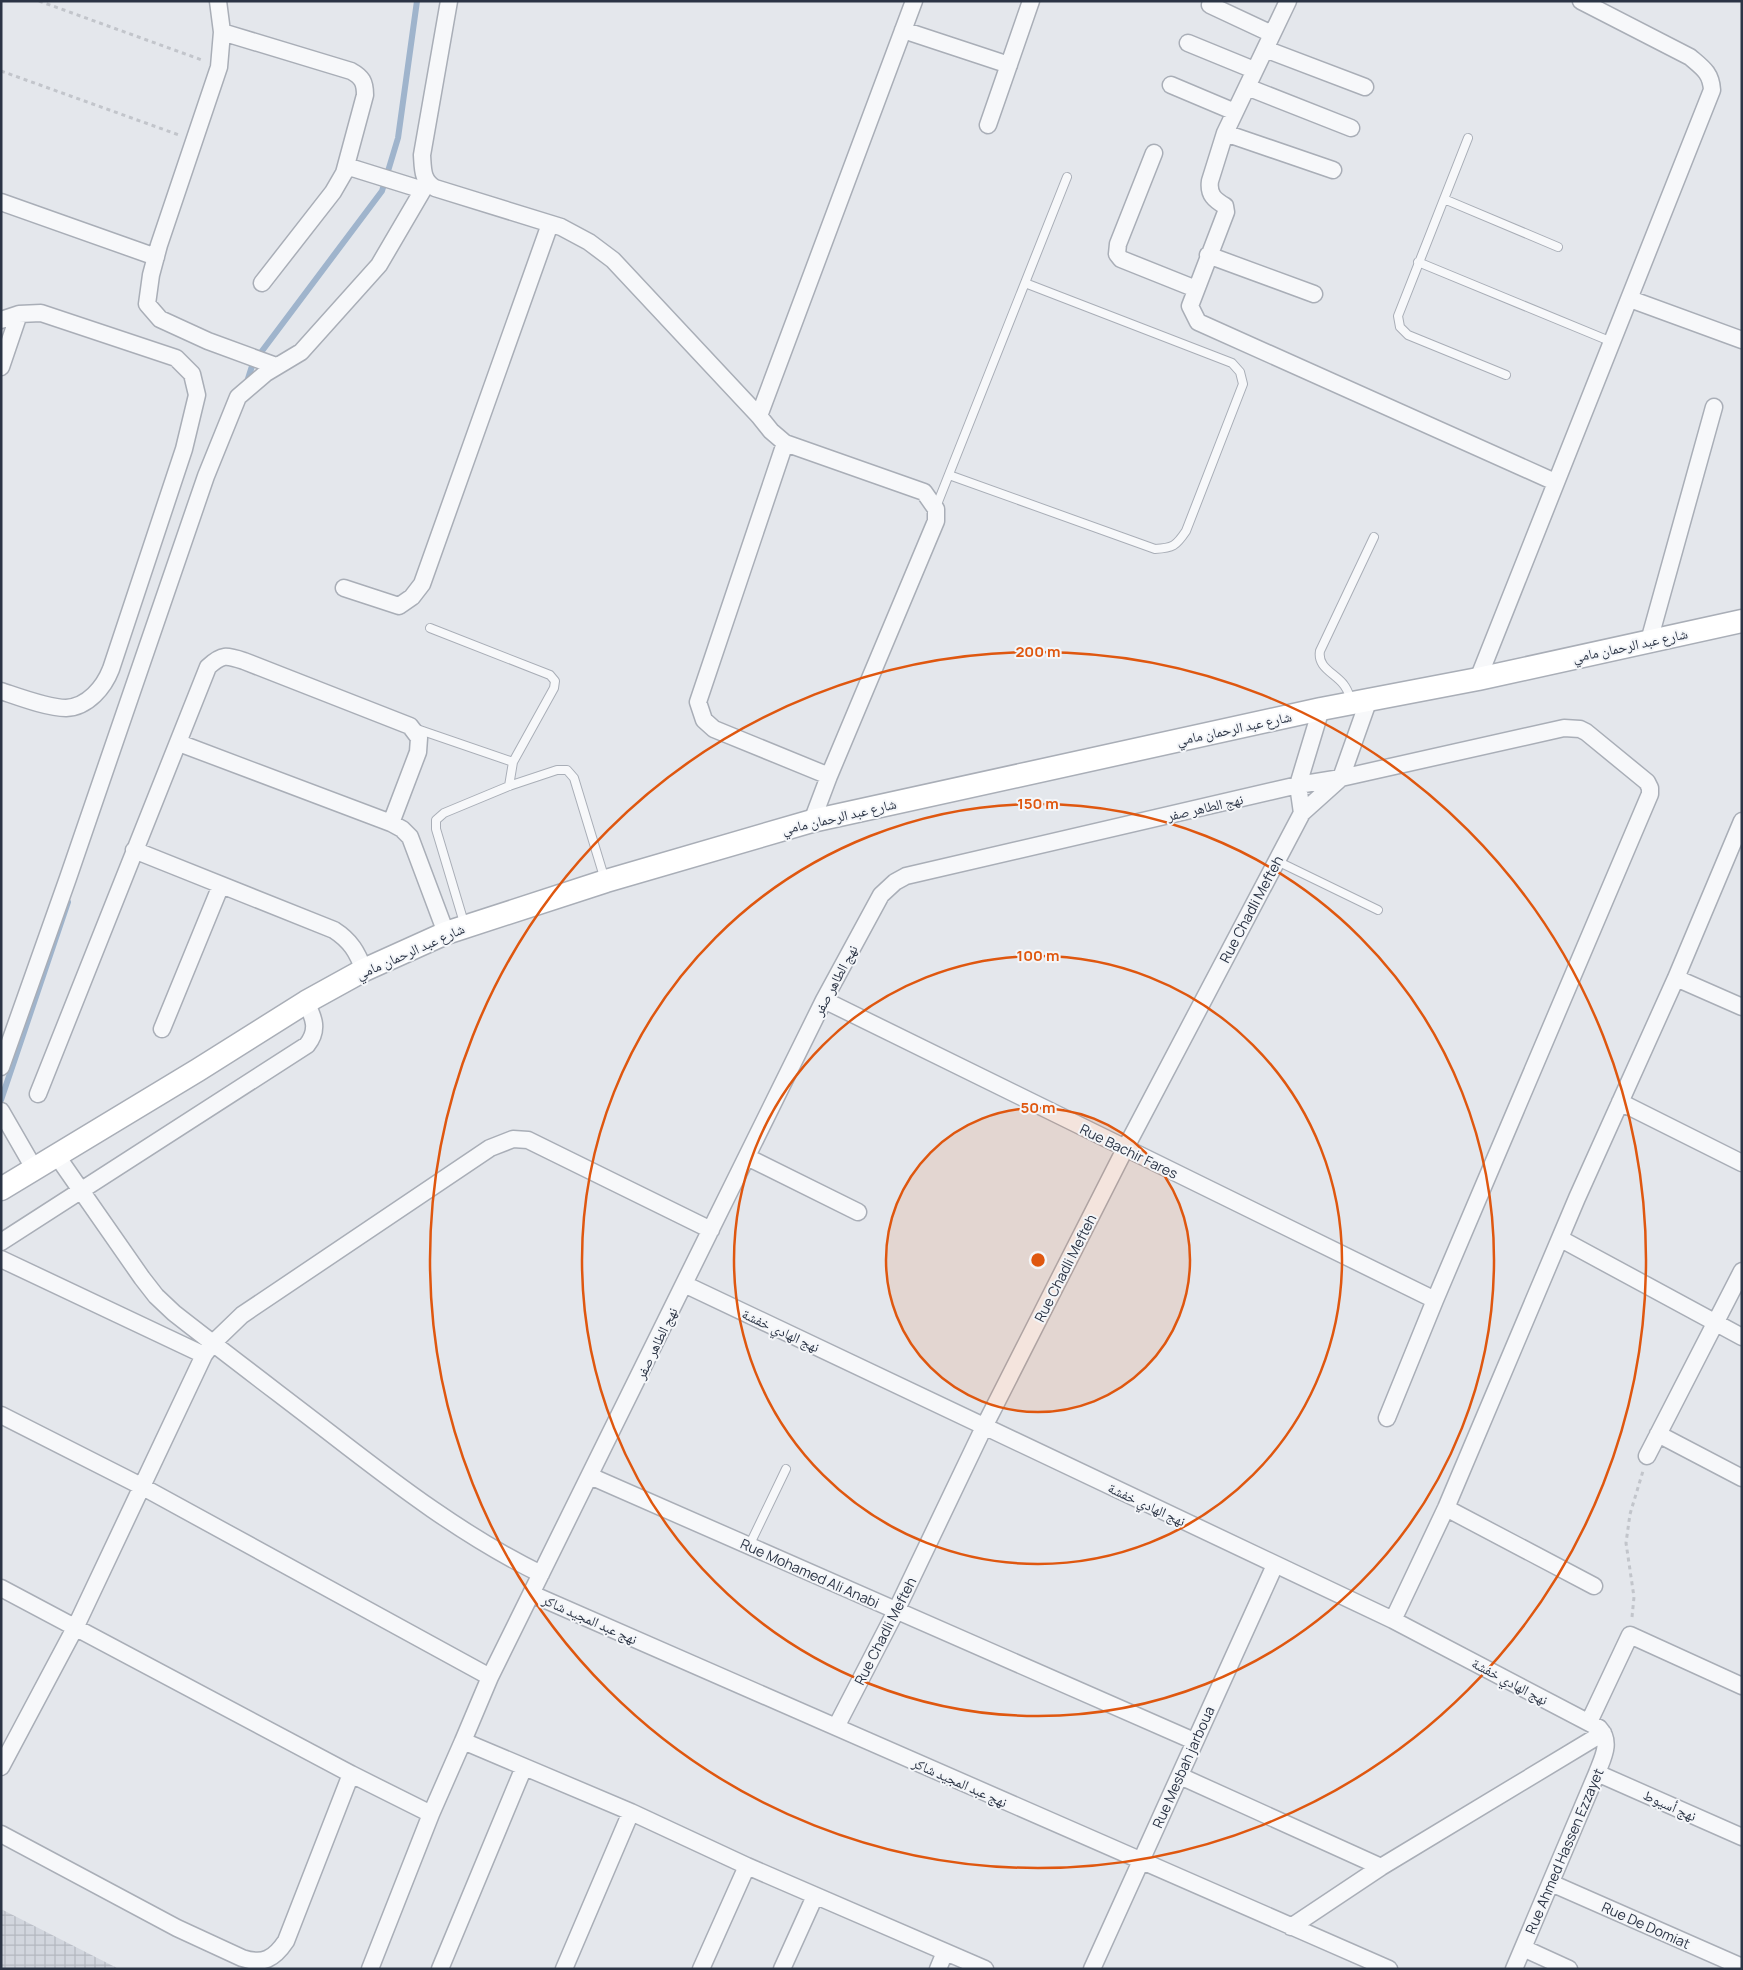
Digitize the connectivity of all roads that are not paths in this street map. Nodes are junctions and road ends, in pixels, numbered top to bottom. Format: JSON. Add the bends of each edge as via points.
{"nodes":[{"id":1,"x":218,"y":1,"type":"edge"},
{"id":2,"x":449,"y":1,"type":"edge"},
{"id":3,"x":914,"y":1,"type":"edge"},
{"id":4,"x":1031,"y":1,"type":"edge"},
{"id":5,"x":1288,"y":1,"type":"edge"},
{"id":6,"x":1581,"y":1,"type":"edge"},
{"id":7,"x":1210,"y":5,"type":"dead end"},
{"id":8,"x":903,"y":30,"type":"junction"},
{"id":9,"x":222,"y":32,"type":"junction"},
{"id":10,"x":1268,"y":42,"type":"junction"},
{"id":11,"x":1188,"y":43,"type":"dead end"},
{"id":12,"x":1009,"y":65,"type":"junction"},
{"id":13,"x":1254,"y":70,"type":"junction"},
{"id":14,"x":1171,"y":85,"type":"dead end"},
{"id":15,"x":1247,"y":87,"type":"junction"},
{"id":16,"x":1365,"y":87,"type":"dead end"},
{"id":17,"x":1234,"y":112,"type":"junction"},
{"id":18,"x":988,"y":125,"type":"dead end"},
{"id":19,"x":1351,"y":128,"type":"dead end"},
{"id":20,"x":1224,"y":133,"type":"junction"},
{"id":21,"x":1468,"y":138,"type":"dead end"},
{"id":22,"x":1154,"y":152,"type":"dead end"},
{"id":23,"x":346,"y":166,"type":"junction"},
{"id":24,"x":1333,"y":170,"type":"dead end"},
{"id":25,"x":1067,"y":177,"type":"dead end"},
{"id":26,"x":425,"y":187,"type":"junction"},
{"id":27,"x":1444,"y":199,"type":"junction"},
{"id":28,"x":1,"y":202,"type":"edge"},
{"id":29,"x":550,"y":224,"type":"junction"},
{"id":30,"x":1558,"y":247,"type":"dead end"},
{"id":31,"x":1208,"y":255,"type":"junction"},
{"id":32,"x":156,"y":257,"type":"junction"},
{"id":33,"x":1418,"y":262,"type":"junction"},
{"id":34,"x":1025,"y":283,"type":"junction"},
{"id":35,"x":262,"y":284,"type":"dead end"},
{"id":36,"x":1196,"y":289,"type":"junction"},
{"id":37,"x":1314,"y":294,"type":"dead end"},
{"id":38,"x":1630,"y":299,"type":"junction"},
{"id":39,"x":19,"y":314,"type":"junction"},
{"id":40,"x":1,"y":320,"type":"edge"},
{"id":41,"x":1742,"y":340,"type":"edge"},
{"id":42,"x":1612,"y":342,"type":"junction"},
{"id":43,"x":276,"y":366,"type":"junction"},
{"id":44,"x":1,"y":367,"type":"edge"},
{"id":45,"x":1506,"y":375,"type":"dead end"},
{"id":46,"x":1714,"y":407,"type":"dead end"},
{"id":47,"x":759,"y":416,"type":"junction"},
{"id":48,"x":785,"y":443,"type":"junction"},
{"id":49,"x":949,"y":475,"type":"junction"},
{"id":50,"x":1555,"y":482,"type":"junction"},
{"id":51,"x":936,"y":509,"type":"junction"},
{"id":52,"x":1374,"y":538,"type":"dead end"},
{"id":53,"x":344,"y":588,"type":"dead end"},
{"id":54,"x":1742,"y":621,"type":"edge"},
{"id":55,"x":430,"y":628,"type":"dead end"},
{"id":56,"x":1649,"y":641,"type":"junction"},
{"id":57,"x":1478,"y":679,"type":"junction"},
{"id":58,"x":1,"y":691,"type":"edge"},
{"id":59,"x":1361,"y":700,"type":"junction"},
{"id":60,"x":1321,"y":709,"type":"junction"},
{"id":61,"x":410,"y":726,"type":"junction"},
{"id":62,"x":179,"y":743,"type":"junction"},
{"id":63,"x":513,"y":762,"type":"junction"},
{"id":64,"x":829,"y":776,"type":"junction"},
{"id":65,"x":1341,"y":778,"type":"junction"},
{"id":66,"x":1298,"y":785,"type":"junction"},
{"id":67,"x":509,"y":786,"type":"junction"},
{"id":68,"x":1302,"y":813,"type":"junction"},
{"id":69,"x":812,"y":820,"type":"junction"},
{"id":70,"x":1742,"y":821,"type":"edge"},
{"id":71,"x":392,"y":823,"type":"junction"},
{"id":72,"x":134,"y":850,"type":"junction"},
{"id":73,"x":1277,"y":861,"type":"junction"},
{"id":74,"x":606,"y":882,"type":"junction"},
{"id":75,"x":221,"y":885,"type":"junction"},
{"id":76,"x":1378,"y":910,"type":"dead end"},
{"id":77,"x":456,"y":930,"type":"junction"},
{"id":78,"x":364,"y":970,"type":"junction"},
{"id":79,"x":1676,"y":978,"type":"junction"},
{"id":80,"x":824,"y":1000,"type":"junction"},
{"id":81,"x":306,"y":1002,"type":"junction"},
{"id":82,"x":1742,"y":1008,"type":"edge"},
{"id":83,"x":162,"y":1029,"type":"dead end"},
{"id":84,"x":1,"y":1067,"type":"edge"},
{"id":85,"x":38,"y":1094,"type":"dead end"},
{"id":86,"x":1620,"y":1102,"type":"junction"},
{"id":87,"x":1,"y":1111,"type":"edge"},
{"id":88,"x":1125,"y":1149,"type":"junction"},
{"id":89,"x":56,"y":1156,"type":"junction"},
{"id":90,"x":747,"y":1157,"type":"junction"},
{"id":91,"x":1742,"y":1163,"type":"edge"},
{"id":92,"x":35,"y":1170,"type":"junction"},
{"id":93,"x":1,"y":1189,"type":"edge"},
{"id":94,"x":81,"y":1191,"type":"junction"},
{"id":95,"x":858,"y":1212,"type":"dead end"},
{"id":96,"x":711,"y":1230,"type":"junction"},
{"id":97,"x":1561,"y":1239,"type":"junction"},
{"id":98,"x":1,"y":1242,"type":"edge"},
{"id":99,"x":1,"y":1259,"type":"edge"},
{"id":100,"x":1742,"y":1271,"type":"edge"},
{"id":101,"x":684,"y":1284,"type":"junction"},
{"id":102,"x":1435,"y":1300,"type":"junction"},
{"id":103,"x":1715,"y":1323,"type":"junction"},
{"id":104,"x":1742,"y":1337,"type":"edge"},
{"id":105,"x":208,"y":1349,"type":"junction"},
{"id":106,"x":1,"y":1415,"type":"edge"},
{"id":107,"x":1387,"y":1418,"type":"dead end"},
{"id":108,"x":984,"y":1427,"type":"junction"},
{"id":109,"x":1658,"y":1434,"type":"junction"},
{"id":110,"x":1647,"y":1456,"type":"road end"},
{"id":111,"x":786,"y":1469,"type":"dead end"},
{"id":112,"x":590,"y":1476,"type":"junction"},
{"id":113,"x":1742,"y":1478,"type":"edge"},
{"id":114,"x":142,"y":1486,"type":"junction"},
{"id":115,"x":1446,"y":1508,"type":"junction"},
{"id":116,"x":749,"y":1546,"type":"junction"},
{"id":117,"x":1275,"y":1565,"type":"junction"},
{"id":118,"x":542,"y":1574,"type":"junction"},
{"id":119,"x":1594,"y":1586,"type":"dead end"},
{"id":120,"x":1,"y":1588,"type":"edge"},
{"id":121,"x":532,"y":1594,"type":"junction"},
{"id":122,"x":896,"y":1611,"type":"junction"},
{"id":123,"x":1393,"y":1620,"type":"junction"},
{"id":124,"x":76,"y":1626,"type":"junction"},
{"id":125,"x":490,"y":1677,"type":"junction"},
{"id":126,"x":1742,"y":1686,"type":"edge"},
{"id":127,"x":1589,"y":1722,"type":"junction"},
{"id":128,"x":836,"y":1727,"type":"junction"},
{"id":129,"x":1604,"y":1733,"type":"junction"},
{"id":130,"x":463,"y":1741,"type":"junction"},
{"id":131,"x":1194,"y":1741,"type":"junction"},
{"id":132,"x":524,"y":1766,"type":"junction"},
{"id":133,"x":1,"y":1767,"type":"edge"},
{"id":134,"x":1597,"y":1773,"type":"junction"},
{"id":135,"x":351,"y":1774,"type":"junction"},
{"id":136,"x":1180,"y":1776,"type":"junction"},
{"id":137,"x":631,"y":1812,"type":"junction"},
{"id":138,"x":430,"y":1814,"type":"junction"},
{"id":139,"x":1,"y":1834,"type":"edge"},
{"id":140,"x":1742,"y":1836,"type":"edge"},
{"id":141,"x":1141,"y":1861,"type":"junction"},
{"id":142,"x":747,"y":1866,"type":"junction"},
{"id":143,"x":1381,"y":1867,"type":"junction"},
{"id":144,"x":1551,"y":1883,"type":"junction"},
{"id":145,"x":815,"y":1896,"type":"junction"},
{"id":146,"x":1291,"y":1927,"type":"junction"},
{"id":147,"x":1523,"y":1948,"type":"junction"},
{"id":148,"x":945,"y":1952,"type":"junction"},
{"id":149,"x":1742,"y":1967,"type":"edge"},
{"id":150,"x":370,"y":1969,"type":"edge"},
{"id":151,"x":440,"y":1969,"type":"edge"},
{"id":152,"x":564,"y":1969,"type":"edge"},
{"id":153,"x":701,"y":1969,"type":"edge"},
{"id":154,"x":782,"y":1969,"type":"edge"},
{"id":155,"x":938,"y":1969,"type":"edge"},
{"id":156,"x":984,"y":1969,"type":"edge"},
{"id":157,"x":1092,"y":1969,"type":"edge"},
{"id":158,"x":1389,"y":1969,"type":"edge"},
{"id":159,"x":1514,"y":1969,"type":"edge"},
{"id":160,"x":1569,"y":1969,"type":"edge"}],
"edges":[{"from":1,"to":9,"type":"street"},
{"from":2,"to":26,"type":"street","via":[[422,155]]},
{"from":3,"to":8,"type":"street"},
{"from":4,"to":12,"type":"street"},
{"from":5,"to":10,"type":"street"},
{"from":6,"to":38,"type":"street","via":[[1690,57],[1711,78],[1712,90]]},
{"from":7,"to":10,"type":"street"},
{"from":8,"to":12,"type":"street"},
{"from":8,"to":47,"type":"street"},
{"from":9,"to":23,"type":"street","via":[[359,75],[365,83],[365,95]]},
{"from":9,"to":32,"type":"street","via":[[219,67]]},
{"from":10,"to":13,"type":"street"},
{"from":10,"to":16,"type":"street"},
{"from":11,"to":13,"type":"street"},
{"from":12,"to":18,"type":"street"},
{"from":13,"to":15,"type":"street"},
{"from":14,"to":17,"type":"street"},
{"from":15,"to":17,"type":"street"},
{"from":15,"to":19,"type":"street"},
{"from":17,"to":20,"type":"street"},
{"from":20,"to":24,"type":"street"},
{"from":20,"to":31,"type":"street","via":[[1209,187],[1213,198],[1225,206],[1226,212]]},
{"from":21,"to":27,"type":"lane"},
{"from":22,"to":36,"type":"street","via":[[1117,254],[1121,259]]},
{"from":23,"to":26,"type":"street"},
{"from":23,"to":35,"type":"street","via":[[333,192]]},
{"from":25,"to":34,"type":"lane"},
{"from":26,"to":29,"type":"street"},
{"from":26,"to":43,"type":"street","via":[[379,264],[301,352]]},
{"from":27,"to":30,"type":"lane"},
{"from":27,"to":33,"type":"lane"},
{"from":28,"to":32,"type":"street"},
{"from":29,"to":47,"type":"street","via":[[589,242],[613,260]]},
{"from":29,"to":53,"type":"street","via":[[422,584],[399,606]]},
{"from":31,"to":36,"type":"street"},
{"from":31,"to":37,"type":"street"},
{"from":32,"to":43,"type":"street","via":[[147,304],[160,319]]},
{"from":33,"to":42,"type":"lane"},
{"from":33,"to":45,"type":"lane","via":[[1398,316],[1400,327],[1408,335]]},
{"from":34,"to":49,"type":"lane"},
{"from":34,"to":49,"type":"lane","via":[[1232,364],[1240,372],[1243,384],[1186,531],[1170,548],[1155,549]]},
{"from":36,"to":50,"type":"street","via":[[1190,306],[1198,322]]},
{"from":38,"to":41,"type":"street"},
{"from":38,"to":42,"type":"street"},
{"from":39,"to":40,"type":"street"},
{"from":39,"to":44,"type":"street"},
{"from":39,"to":58,"type":"street","via":[[41,313],[176,358],[192,374],[197,395],[179,462],[111,669],[99,692],[66,708]]},
{"from":42,"to":50,"type":"street"},
{"from":43,"to":84,"type":"street","via":[[238,397],[206,476]]},
{"from":46,"to":56,"type":"street"},
{"from":47,"to":48,"type":"street"},
{"from":48,"to":51,"type":"street","via":[[924,492]]},
{"from":48,"to":64,"type":"street","via":[[698,702],[704,720],[714,728]]},
{"from":49,"to":51,"type":"lane"},
{"from":50,"to":57,"type":"street"},
{"from":51,"to":64,"type":"street","via":[[936,521]]},
{"from":52,"to":59,"type":"lane","via":[[1319,657],[1321,663]]},
{"from":54,"to":56,"type":"street","name":"شارع عبد الرحمان مامي"},
{"from":55,"to":63,"type":"lane","via":[[550,675],[555,681]]},
{"from":56,"to":57,"type":"street","name":"شارع عبد الرحمان مامي"},
{"from":57,"to":59,"type":"street","name":"شارع عبد الرحمان مامي"},
{"from":59,"to":60,"type":"street","name":"شارع عبد الرحمان مامي"},
{"from":59,"to":65,"type":"street"},
{"from":60,"to":66,"type":"street"},
{"from":60,"to":69,"type":"street","name":"شارع عبد الرحمان مامي"},
{"from":61,"to":62,"type":"street","via":[[227,655],[208,667]]},
{"from":61,"to":63,"type":"lane"},
{"from":61,"to":71,"type":"street","via":[[419,738],[418,752]]},
{"from":62,"to":71,"type":"street"},
{"from":62,"to":72,"type":"street"},
{"from":63,"to":67,"type":"lane"},
{"from":64,"to":69,"type":"street"},
{"from":65,"to":66,"type":"street","name":"نهج الطاهر صفر"},
{"from":65,"to":68,"type":"street"},
{"from":65,"to":102,"type":"street","name":"نهج الطاهر صفر","via":[[1564,728],[1586,732],[1647,782],[1650,788]]},
{"from":66,"to":68,"type":"street"},
{"from":66,"to":80,"type":"street","name":"نهج الطاهر صفر","via":[[906,876],[880,895]]},
{"from":67,"to":74,"type":"lane","via":[[557,770],[567,770],[574,778]]},
{"from":67,"to":77,"type":"lane","via":[[444,813],[436,820]]},
{"from":68,"to":73,"type":"street","name":"Rue Chadli Mefteh"},
{"from":69,"to":74,"type":"street","name":"شارع عبد الرحمان مامي"},
{"from":70,"to":79,"type":"street"},
{"from":71,"to":77,"type":"street","via":[[410,837]]},
{"from":72,"to":75,"type":"street"},
{"from":72,"to":85,"type":"street"},
{"from":73,"to":76,"type":"lane"},
{"from":73,"to":88,"type":"street","name":"Rue Chadli Mefteh"},
{"from":74,"to":77,"type":"street","name":"شارع عبد الرحمان مامي"},
{"from":75,"to":78,"type":"street","via":[[334,930],[347,938],[356,950]]},
{"from":75,"to":83,"type":"street"},
{"from":77,"to":78,"type":"street","name":"شارع عبد الرحمان مامي"},
{"from":78,"to":81,"type":"street","name":"شارع عبد الرحمان مامي"},
{"from":79,"to":82,"type":"street"},
{"from":79,"to":86,"type":"street"},
{"from":80,"to":88,"type":"street","name":"Rue Bachir Fares"},
{"from":80,"to":90,"type":"street","name":"نهج الطاهر صفر"},
{"from":81,"to":89,"type":"street","name":"شارع عبد الرحمان مامي"},
{"from":81,"to":94,"type":"street","via":[[315,1026],[307,1045]]},
{"from":86,"to":91,"type":"street"},
{"from":86,"to":97,"type":"street"},
{"from":87,"to":92,"type":"street"},
{"from":88,"to":102,"type":"street","name":"Rue Bachir Fares"},
{"from":88,"to":108,"type":"street","name":"Rue Chadli Mefteh"},
{"from":89,"to":92,"type":"street","name":"شارع عبد الرحمان مامي"},
{"from":89,"to":94,"type":"street"},
{"from":90,"to":95,"type":"street"},
{"from":90,"to":96,"type":"street","name":"نهج الطاهر صفر"},
{"from":92,"to":93,"type":"street","name":"شارع عبد الرحمان مامي"},
{"from":94,"to":98,"type":"street"},
{"from":94,"to":105,"type":"street","via":[[156,1296]]},
{"from":96,"to":101,"type":"street","name":"نهج الطاهر صفر"},
{"from":96,"to":105,"type":"street","via":[[528,1140],[513,1139],[490,1148],[242,1314]]},
{"from":97,"to":103,"type":"street"},
{"from":97,"to":115,"type":"street"},
{"from":99,"to":105,"type":"street"},
{"from":100,"to":103,"type":"street"},
{"from":101,"to":108,"type":"street","name":"نهج الهادي خفشة"},
{"from":101,"to":112,"type":"street","name":"نهج الطاهر صفر"},
{"from":102,"to":107,"type":"street"},
{"from":103,"to":104,"type":"street"},
{"from":103,"to":109,"type":"street"},
{"from":105,"to":114,"type":"street"},
{"from":105,"to":118,"type":"street","via":[[438,1514]]},
{"from":106,"to":114,"type":"street"},
{"from":108,"to":117,"type":"street","name":"نهج الهادي خفشة"},
{"from":108,"to":122,"type":"street","name":"Rue Chadli Mefteh"},
{"from":109,"to":110,"type":"street"},
{"from":109,"to":113,"type":"street"},
{"from":111,"to":116,"type":"lane"},
{"from":112,"to":116,"type":"street","name":"Rue Mohamed Ali Anabi"},
{"from":112,"to":118,"type":"street","name":"نهج الطاهر صفر"},
{"from":114,"to":124,"type":"street"},
{"from":114,"to":125,"type":"street"},
{"from":115,"to":119,"type":"street"},
{"from":115,"to":123,"type":"street"},
{"from":116,"to":122,"type":"street","name":"Rue Mohamed Ali Anabi"},
{"from":117,"to":123,"type":"street","name":"نهج الهادي خفشة"},
{"from":117,"to":131,"type":"street","name":"Rue Mesbah jarboua"},
{"from":118,"to":121,"type":"street","name":"نهج الطاهر صفر"},
{"from":120,"to":124,"type":"street"},
{"from":121,"to":125,"type":"street","name":"نهج الطاهر صفر"},
{"from":121,"to":128,"type":"street","name":"نهج عبد المجيد شاكر"},
{"from":122,"to":128,"type":"street","name":"Rue Chadli Mefteh"},
{"from":122,"to":131,"type":"street","name":"Rue Mohamed Ali Anabi"},
{"from":123,"to":127,"type":"street","name":"نهج الهادي خفشة"},
{"from":124,"to":133,"type":"street"},
{"from":124,"to":135,"type":"street"},
{"from":125,"to":130,"type":"street","name":"نهج الطاهر صفر"},
{"from":126,"to":127,"type":"street","via":[[1630,1635]]},
{"from":127,"to":129,"type":"street","name":"نهج الهادي خفشة"},
{"from":128,"to":141,"type":"street","name":"نهج عبد المجيد شاكر"},
{"from":129,"to":134,"type":"street","name":"Rue Ahmed Hassen Ezzayet","via":[[1606,1747]]},
{"from":129,"to":143,"type":"street"},
{"from":130,"to":132,"type":"street"},
{"from":130,"to":138,"type":"street","name":"نهج الطاهر صفر"},
{"from":131,"to":136,"type":"street","name":"Rue Mesbah jarboua"},
{"from":132,"to":137,"type":"street"},
{"from":132,"to":151,"type":"street"},
{"from":134,"to":140,"type":"street","name":"نهج أسيوط"},
{"from":134,"to":144,"type":"street","name":"Rue Ahmed Hassen Ezzayet"},
{"from":135,"to":138,"type":"street"},
{"from":135,"to":139,"type":"street","via":[[286,1941],[280,1950],[263,1961],[242,1958],[177,1928]]},
{"from":136,"to":141,"type":"street","name":"Rue Mesbah jarboua"},
{"from":136,"to":143,"type":"street"},
{"from":137,"to":142,"type":"street"},
{"from":137,"to":152,"type":"street"},
{"from":138,"to":150,"type":"street","name":"نهج الطاهر صفر"},
{"from":141,"to":146,"type":"street","name":"نهج عبد المجيد شاكر"},
{"from":141,"to":157,"type":"street","name":"Rue Mesbah jarboua"},
{"from":142,"to":145,"type":"street"},
{"from":142,"to":153,"type":"street"},
{"from":143,"to":146,"type":"street"},
{"from":144,"to":147,"type":"street","name":"Rue Ahmed Hassen Ezzayet"},
{"from":144,"to":149,"type":"street","name":"Rue De Domiat"},
{"from":145,"to":148,"type":"street"},
{"from":145,"to":154,"type":"street"},
{"from":146,"to":158,"type":"street","name":"نهج عبد المجيد شاكر"},
{"from":147,"to":159,"type":"street","name":"Rue Ahmed Hassen Ezzayet"},
{"from":147,"to":160,"type":"street"},
{"from":148,"to":155,"type":"street"},
{"from":148,"to":156,"type":"street"}]}
